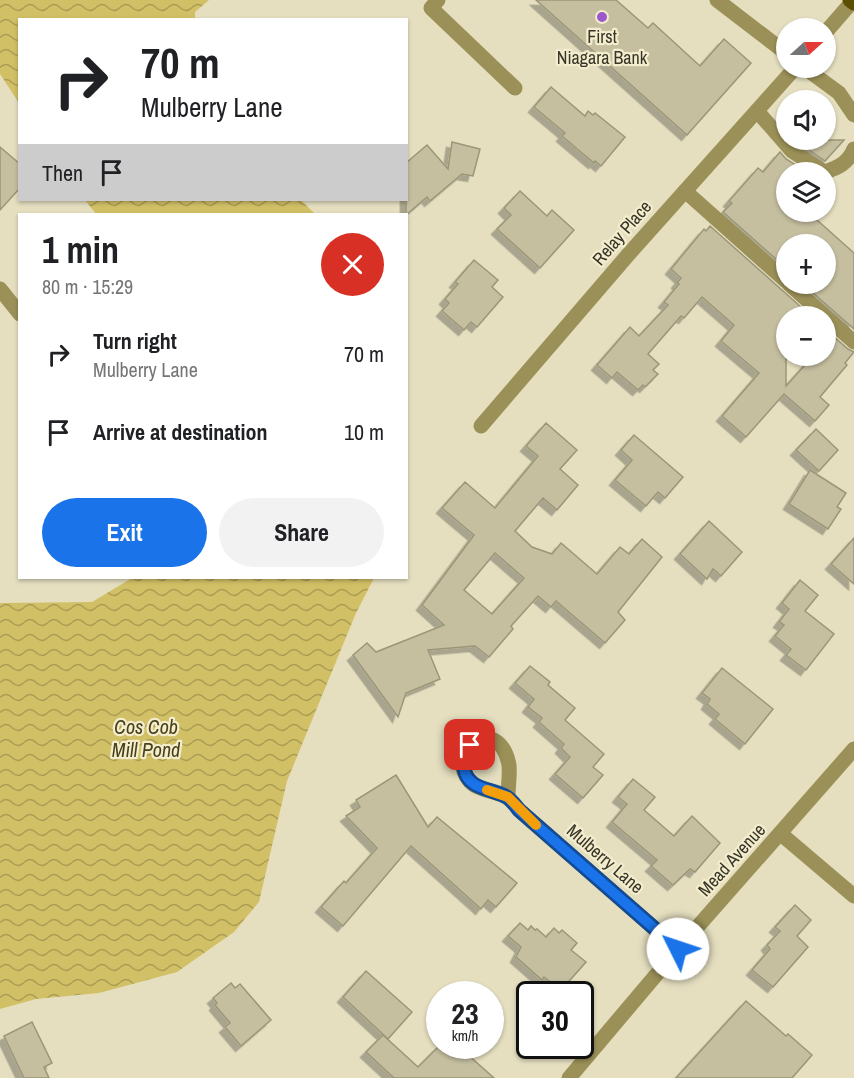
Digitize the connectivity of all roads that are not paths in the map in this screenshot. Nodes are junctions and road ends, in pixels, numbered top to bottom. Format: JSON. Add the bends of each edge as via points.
{"nodes":[{"id":1,"x":438,"y":0,"type":"edge"},
{"id":2,"x":717,"y":0,"type":"edge"},
{"id":3,"x":852,"y":2,"type":"edge"},
{"id":4,"x":836,"y":20,"type":"edge"},
{"id":5,"x":776,"y":45,"type":"edge"},
{"id":6,"x":786,"y":78,"type":"edge"},
{"id":7,"x":819,"y":78,"type":"edge"},
{"id":8,"x":514,"y":88,"type":"dead end"},
{"id":9,"x":757,"y":111,"type":"junction"},
{"id":10,"x":854,"y":114,"type":"edge"},
{"id":11,"x":854,"y":149,"type":"edge"},
{"id":12,"x":685,"y":191,"type":"junction"},
{"id":13,"x":776,"y":272,"type":"edge"},
{"id":14,"x":0,"y":289,"type":"edge"},
{"id":15,"x":800,"y":294,"type":"edge"},
{"id":16,"x":18,"y":312,"type":"edge"},
{"id":17,"x":854,"y":342,"type":"edge"},
{"id":18,"x":482,"y":426,"type":"dead end"},
{"id":19,"x":854,"y":749,"type":"edge"},
{"id":20,"x":508,"y":797,"type":"dead end"},
{"id":21,"x":781,"y":834,"type":"junction"},
{"id":22,"x":854,"y":896,"type":"edge"},
{"id":23,"x":678,"y":949,"type":"junction"},
{"id":24,"x":569,"y":1078,"type":"edge"}],
"edges":[{"from":1,"to":8,"type":"street","via":[[431,8]]},
{"from":2,"to":5,"type":"street"},
{"from":3,"to":4,"type":"street"},
{"from":6,"to":9,"type":"street","name":"Relay Place"},
{"from":7,"to":10,"type":"street","via":[[839,93]]},
{"from":9,"to":11,"type":"street","via":[[792,151],[825,172],[838,169]]},
{"from":9,"to":12,"type":"street","name":"Relay Place"},
{"from":12,"to":13,"type":"street"},
{"from":12,"to":18,"type":"street","name":"Relay Place"},
{"from":14,"to":16,"type":"street"},
{"from":15,"to":17,"type":"street"},
{"from":19,"to":21,"type":"street","name":"Mead Avenue"},
{"from":20,"to":23,"type":"street","name":"Mulberry Lane"},
{"from":21,"to":22,"type":"street"},
{"from":21,"to":23,"type":"street","name":"Mead Avenue"},
{"from":23,"to":24,"type":"street","name":"Mead Avenue"}]}
